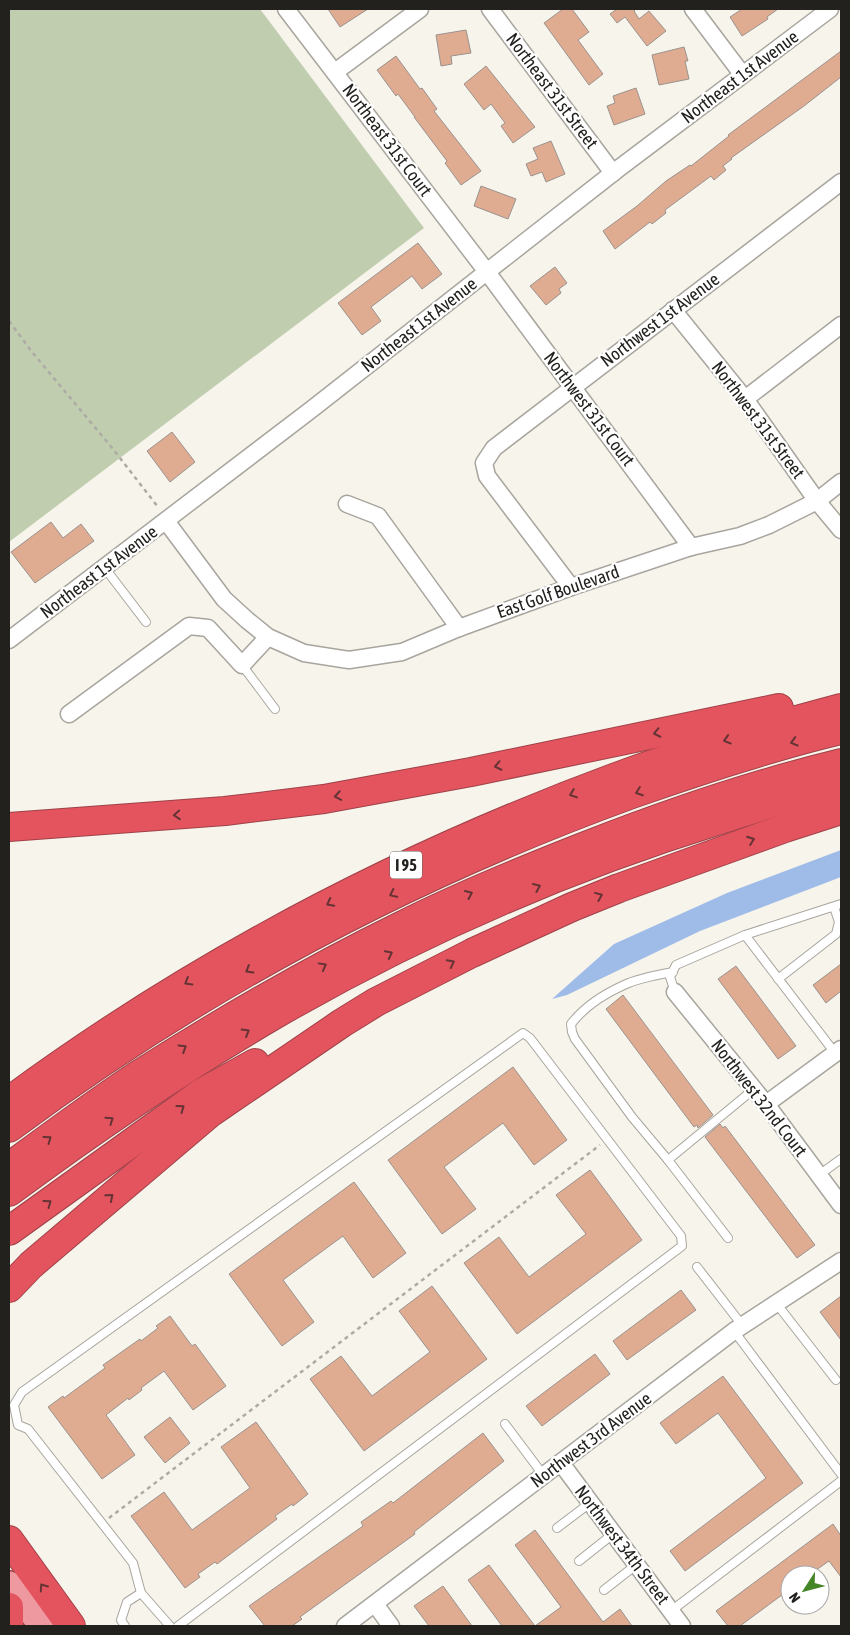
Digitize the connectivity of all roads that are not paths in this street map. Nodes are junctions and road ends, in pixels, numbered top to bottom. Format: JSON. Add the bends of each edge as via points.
{"nodes":[{"id":1,"x":286,"y":9,"type":"edge"},
{"id":2,"x":420,"y":9,"type":"edge"},
{"id":3,"x":490,"y":9,"type":"edge"},
{"id":4,"x":693,"y":9,"type":"edge"},
{"id":5,"x":830,"y":9,"type":"edge"},
{"id":6,"x":335,"y":72,"type":"junction"},
{"id":7,"x":742,"y":74,"type":"junction"},
{"id":8,"x":613,"y":173,"type":"junction"},
{"id":9,"x":841,"y":182,"type":"edge"},
{"id":10,"x":487,"y":272,"type":"junction"},
{"id":11,"x":673,"y":310,"type":"junction"},
{"id":12,"x":841,"y":325,"type":"edge"},
{"id":13,"x":572,"y":388,"type":"junction"},
{"id":14,"x":745,"y":399,"type":"junction"},
{"id":15,"x":841,"y":482,"type":"edge"},
{"id":16,"x":817,"y":501,"type":"junction"},
{"id":17,"x":347,"y":504,"type":"dead end"},
{"id":18,"x":166,"y":521,"type":"junction"},
{"id":19,"x":841,"y":530,"type":"edge"},
{"id":20,"x":691,"y":547,"type":"junction"},
{"id":21,"x":104,"y":567,"type":"junction"},
{"id":22,"x":571,"y":587,"type":"junction"},
{"id":23,"x":146,"y":622,"type":"dead end"},
{"id":24,"x":459,"y":628,"type":"junction"},
{"id":25,"x":268,"y":637,"type":"junction"},
{"id":26,"x":9,"y":640,"type":"edge"},
{"id":27,"x":242,"y":665,"type":"junction"},
{"id":28,"x":841,"y":693,"type":"edge"},
{"id":29,"x":841,"y":708,"type":"edge"},
{"id":30,"x":275,"y":709,"type":"dead end"},
{"id":31,"x":69,"y":714,"type":"dead end"},
{"id":32,"x":841,"y":730,"type":"edge"},
{"id":33,"x":841,"y":763,"type":"edge"},
{"id":34,"x":841,"y":784,"type":"edge"},
{"id":35,"x":841,"y":810,"type":"edge"},
{"id":36,"x":9,"y":828,"type":"edge"},
{"id":37,"x":838,"y":906,"type":"edge"},
{"id":38,"x":745,"y":935,"type":"junction"},
{"id":39,"x":673,"y":972,"type":"junction"},
{"id":40,"x":778,"y":978,"type":"junction"},
{"id":41,"x":675,"y":992,"type":"joint"},
{"id":42,"x":376,"y":1002,"type":"junction"},
{"id":43,"x":838,"y":1051,"type":"edge"},
{"id":44,"x":754,"y":1089,"type":"junction"},
{"id":45,"x":9,"y":1101,"type":"edge"},
{"id":46,"x":766,"y":1104,"type":"junction"},
{"id":47,"x":9,"y":1128,"type":"edge"},
{"id":48,"x":841,"y":1159,"type":"edge"},
{"id":49,"x":668,"y":1160,"type":"junction"},
{"id":50,"x":9,"y":1167,"type":"edge"},
{"id":51,"x":819,"y":1175,"type":"junction"},
{"id":52,"x":9,"y":1192,"type":"edge"},
{"id":53,"x":841,"y":1205,"type":"edge"},
{"id":54,"x":9,"y":1231,"type":"edge"},
{"id":55,"x":728,"y":1238,"type":"dead end"},
{"id":56,"x":841,"y":1261,"type":"edge"},
{"id":57,"x":697,"y":1267,"type":"dead end"},
{"id":58,"x":9,"y":1288,"type":"edge"},
{"id":59,"x":776,"y":1303,"type":"junction"},
{"id":60,"x":738,"y":1328,"type":"junction"},
{"id":61,"x":836,"y":1380,"type":"dead end"},
{"id":62,"x":505,"y":1424,"type":"dead end"},
{"id":63,"x":561,"y":1463,"type":"junction"},
{"id":64,"x":841,"y":1474,"type":"edge"},
{"id":65,"x":544,"y":1476,"type":"junction"},
{"id":66,"x":841,"y":1481,"type":"edge"},
{"id":67,"x":590,"y":1503,"type":"junction"},
{"id":68,"x":557,"y":1528,"type":"dead end"},
{"id":69,"x":613,"y":1534,"type":"junction"},
{"id":70,"x":9,"y":1540,"type":"edge"},
{"id":71,"x":579,"y":1561,"type":"dead end"},
{"id":72,"x":636,"y":1565,"type":"junction"},
{"id":73,"x":9,"y":1584,"type":"edge"},
{"id":74,"x":604,"y":1590,"type":"dead end"},
{"id":75,"x":141,"y":1593,"type":"junction"},
{"id":76,"x":375,"y":1604,"type":"junction"},
{"id":77,"x":9,"y":1607,"type":"edge"},
{"id":78,"x":671,"y":1612,"type":"junction"},
{"id":79,"x":9,"y":1623,"type":"edge"},
{"id":80,"x":42,"y":1626,"type":"edge"},
{"id":81,"x":71,"y":1626,"type":"edge"},
{"id":82,"x":126,"y":1626,"type":"edge"},
{"id":83,"x":170,"y":1626,"type":"edge"},
{"id":84,"x":178,"y":1626,"type":"edge"},
{"id":85,"x":345,"y":1626,"type":"edge"},
{"id":86,"x":391,"y":1626,"type":"edge"},
{"id":87,"x":682,"y":1626,"type":"edge"}],
"edges":[{"from":1,"to":6,"type":"street","name":"Northeast 31st Court"},
{"from":2,"to":6,"type":"street"},
{"from":3,"to":8,"type":"street","name":"Northeast 31st Street"},
{"from":4,"to":7,"type":"street"},
{"from":5,"to":7,"type":"street","name":"Northeast 1st Avenue"},
{"from":6,"to":10,"type":"street","name":"Northeast 31st Court"},
{"from":7,"to":8,"type":"street","name":"Northeast 1st Avenue"},
{"from":8,"to":10,"type":"street","name":"Northeast 1st Avenue"},
{"from":9,"to":11,"type":"street","name":"Northwest 1st Avenue"},
{"from":10,"to":13,"type":"street","name":"Northwest 31st Court"},
{"from":10,"to":18,"type":"street","name":"Northeast 1st Avenue"},
{"from":11,"to":13,"type":"street","name":"Northwest 1st Avenue"},
{"from":11,"to":14,"type":"street","name":"Northwest 31st Street"},
{"from":12,"to":14,"type":"street"},
{"from":13,"to":20,"type":"street","name":"Northwest 31st Court"},
{"from":13,"to":22,"type":"street","name":"Northwest 1st Avenue","via":[[494,448],[484,463],[487,476]]},
{"from":14,"to":16,"type":"street","name":"Northwest 31st Street"},
{"from":15,"to":16,"type":"street","name":"East Golf Boulevard"},
{"from":16,"to":19,"type":"street","name":"Northwest 31st Street"},
{"from":16,"to":20,"type":"street","name":"East Golf Boulevard","via":[[740,536]]},
{"from":17,"to":24,"type":"street","via":[[378,516]]},
{"from":18,"to":21,"type":"street","name":"Northeast 1st Avenue"},
{"from":18,"to":25,"type":"street","name":"East Golf Boulevard","via":[[224,600]]},
{"from":20,"to":22,"type":"street","name":"East Golf Boulevard"},
{"from":21,"to":23,"type":"lane"},
{"from":21,"to":26,"type":"street","name":"Northeast 1st Avenue"},
{"from":22,"to":24,"type":"street","name":"East Golf Boulevard"},
{"from":24,"to":25,"type":"street","name":"East Golf Boulevard","via":[[402,652],[349,660],[304,653]]},
{"from":25,"to":27,"type":"street"},
{"from":27,"to":30,"type":"lane"},
{"from":27,"to":31,"type":"street","via":[[208,628],[189,626]]},
{"from":28,"to":36,"type":"highway","one_way":true,"via":[[471,772],[324,799],[224,811]]},
{"from":29,"to":45,"type":"highway","number":"I 95","one_way":true,"via":[[767,728],[620,776],[478,832],[403,866],[316,910],[184,985],[53,1068]]},
{"from":32,"to":47,"type":"highway","one_way":true,"via":[[677,778],[534,832],[395,893],[261,963],[194,1003],[75,1079]]},
{"from":50,"to":33,"type":"highway","one_way":true,"via":[[136,1076],[200,1036],[399,927],[538,864],[660,818]]},
{"from":52,"to":34,"type":"highway","one_way":true,"via":[[148,1093],[212,1053],[275,1015],[408,944],[616,855]]},
{"from":42,"to":35,"type":"highway","one_way":true,"via":[[496,941],[580,904]]},
{"from":37,"to":38,"type":"lane"},
{"from":37,"to":40,"type":"lane","via":[[836,934]]},
{"from":38,"to":39,"type":"lane","via":[[676,965]]},
{"from":38,"to":40,"type":"lane"},
{"from":39,"to":41,"type":"lane","via":[[670,977]]},
{"from":39,"to":49,"type":"lane","via":[[625,984],[590,1005],[571,1024],[575,1039]]},
{"from":40,"to":43,"type":"lane"},
{"from":41,"to":44,"type":"street","name":"Northwest 32nd Court"},
{"from":54,"to":42,"type":"highway","one_way":true,"via":[[201,1093],[355,1005]]},
{"from":58,"to":42,"type":"highway","one_way":true,"via":[[31,1265],[210,1113]]},
{"from":43,"to":46,"type":"street"},
{"from":44,"to":46,"type":"street","name":"Northwest 32nd Court"},
{"from":44,"to":49,"type":"lane"},
{"from":46,"to":51,"type":"street","name":"Northwest 32nd Court"},
{"from":48,"to":51,"type":"lane"},
{"from":49,"to":55,"type":"lane"},
{"from":51,"to":53,"type":"street","name":"Northwest 32nd Court"},
{"from":56,"to":59,"type":"street","name":"Northwest 3rd Avenue"},
{"from":57,"to":60,"type":"lane"},
{"from":59,"to":60,"type":"street","name":"Northwest 3rd Avenue"},
{"from":59,"to":61,"type":"lane"},
{"from":60,"to":63,"type":"street","name":"Northwest 3rd Avenue"},
{"from":60,"to":64,"type":"lane"},
{"from":62,"to":65,"type":"lane"},
{"from":63,"to":65,"type":"street","name":"Northwest 3rd Avenue"},
{"from":63,"to":67,"type":"street","name":"Northwest 34th Street"},
{"from":65,"to":76,"type":"street","name":"Northwest 3rd Avenue"},
{"from":66,"to":78,"type":"lane"},
{"from":67,"to":68,"type":"lane"},
{"from":67,"to":69,"type":"street","name":"Northwest 34th Street"},
{"from":69,"to":71,"type":"lane"},
{"from":69,"to":72,"type":"street","name":"Northwest 34th Street"},
{"from":81,"to":70,"type":"highway","one_way":true},
{"from":72,"to":74,"type":"lane"},
{"from":72,"to":78,"type":"street","name":"Northwest 34th Street"},
{"from":73,"to":80,"type":"main road"},
{"from":75,"to":82,"type":"lane","via":[[127,1602],[121,1620]]},
{"from":75,"to":83,"type":"lane"},
{"from":75,"to":84,"type":"lane","via":[[133,1563],[28,1429],[18,1425],[14,1405],[22,1392],[523,1033],[681,1236],[682,1246]]},
{"from":76,"to":85,"type":"street","name":"Northwest 3rd Avenue"},
{"from":76,"to":86,"type":"street"},
{"from":77,"to":79,"type":"highway"},
{"from":78,"to":87,"type":"street","name":"Northwest 34th Street"}]}
